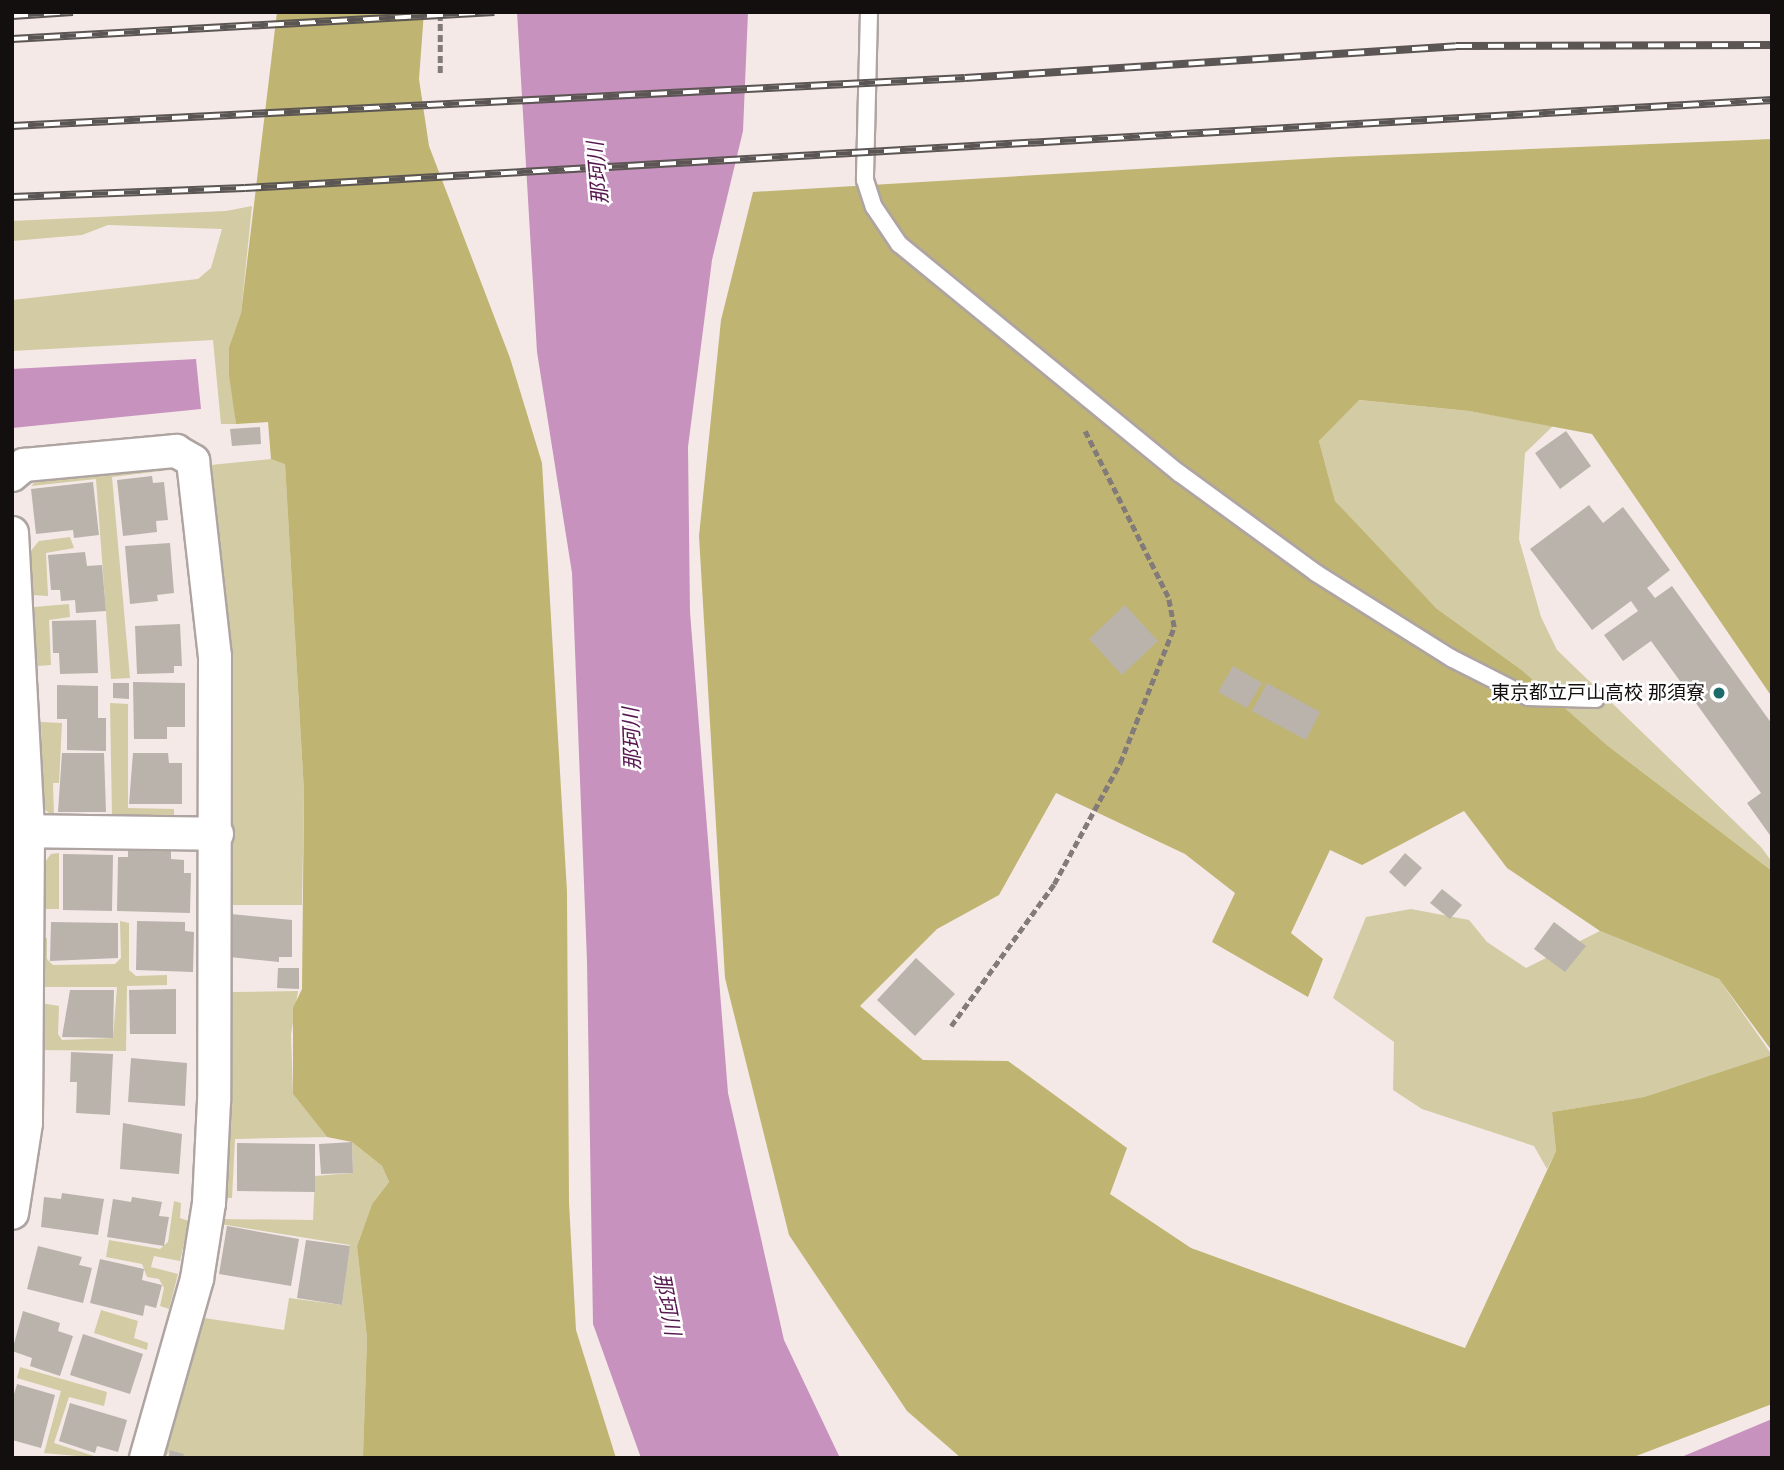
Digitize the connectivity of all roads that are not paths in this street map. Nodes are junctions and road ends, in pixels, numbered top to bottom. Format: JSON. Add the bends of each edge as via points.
{"nodes":[{"id":1,"x":869,"y":12,"type":"edge"},
{"id":2,"x":12,"y":475,"type":"edge"},
{"id":3,"x":12,"y":533,"type":"edge"},
{"id":4,"x":1596,"y":699,"type":"dead end"},
{"id":5,"x":20,"y":832,"type":"edge"},
{"id":6,"x":217,"y":834,"type":"junction"},
{"id":7,"x":12,"y":1213,"type":"edge"},
{"id":8,"x":146,"y":1458,"type":"edge"}],
"edges":[{"from":1,"to":4,"type":"lane","via":[[865,180],[874,207],[899,244],[1179,473],[1316,572],[1451,658],[1528,696]]},
{"from":2,"to":6,"type":"street","via":[[24,465],[176,451],[193,461],[215,656]]},
{"from":3,"to":5,"type":"street"},
{"from":5,"to":6,"type":"street"},
{"from":5,"to":7,"type":"street","via":[[26,1123]]},
{"from":6,"to":8,"type":"street","via":[[209,1203],[197,1279]]}]}
